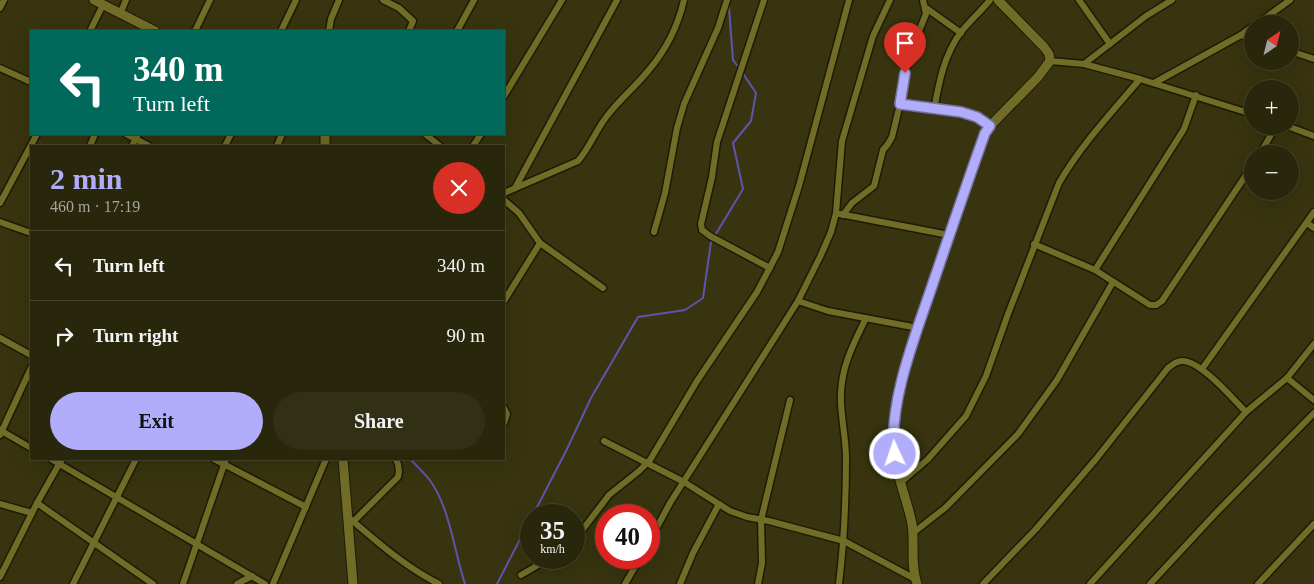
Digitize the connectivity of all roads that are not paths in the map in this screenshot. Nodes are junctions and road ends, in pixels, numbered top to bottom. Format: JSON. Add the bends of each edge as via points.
{"nodes":[{"id":1,"x":4,"y":0,"type":"edge"},
{"id":2,"x":94,"y":0,"type":"edge"},
{"id":3,"x":126,"y":0,"type":"edge"},
{"id":4,"x":210,"y":0,"type":"edge"},
{"id":5,"x":296,"y":0,"type":"edge"},
{"id":6,"x":339,"y":0,"type":"edge"},
{"id":7,"x":474,"y":0,"type":"edge"},
{"id":8,"x":562,"y":0,"type":"edge"},
{"id":9,"x":617,"y":0,"type":"edge"},
{"id":10,"x":684,"y":0,"type":"edge"},
{"id":11,"x":727,"y":0,"type":"edge"},
{"id":12,"x":764,"y":0,"type":"edge"},
{"id":13,"x":848,"y":0,"type":"edge"},
{"id":14,"x":890,"y":0,"type":"edge"},
{"id":15,"x":923,"y":0,"type":"edge"},
{"id":16,"x":990,"y":0,"type":"edge"},
{"id":17,"x":998,"y":0,"type":"edge"},
{"id":18,"x":1079,"y":0,"type":"edge"},
{"id":19,"x":1172,"y":0,"type":"edge"},
{"id":20,"x":1290,"y":0,"type":"edge"},
{"id":21,"x":387,"y":1,"type":"edge"},
{"id":22,"x":103,"y":5,"type":"junction"},
{"id":23,"x":0,"y":8,"type":"edge"},
{"id":24,"x":926,"y":8,"type":"junction"},
{"id":25,"x":120,"y":14,"type":"junction"},
{"id":26,"x":1269,"y":15,"type":"edge"},
{"id":27,"x":90,"y":30,"type":"edge"},
{"id":28,"x":153,"y":30,"type":"edge"},
{"id":29,"x":195,"y":30,"type":"edge"},
{"id":30,"x":281,"y":30,"type":"edge"},
{"id":31,"x":330,"y":30,"type":"edge"},
{"id":32,"x":409,"y":30,"type":"edge"},
{"id":33,"x":457,"y":30,"type":"edge"},
{"id":34,"x":961,"y":33,"type":"junction"},
{"id":35,"x":1244,"y":34,"type":"edge"},
{"id":36,"x":1241,"y":36,"type":"junction"},
{"id":37,"x":1244,"y":37,"type":"edge"},
{"id":38,"x":1110,"y":44,"type":"junction"},
{"id":39,"x":1299,"y":54,"type":"edge"},
{"id":40,"x":1314,"y":59,"type":"edge"},
{"id":41,"x":1050,"y":61,"type":"junction"},
{"id":42,"x":1084,"y":64,"type":"junction"},
{"id":43,"x":0,"y":68,"type":"edge"},
{"id":44,"x":1140,"y":78,"type":"junction"},
{"id":45,"x":30,"y":82,"type":"edge"},
{"id":46,"x":1154,"y":82,"type":"junction"},
{"id":47,"x":505,"y":94,"type":"edge"},
{"id":48,"x":1196,"y":95,"type":"junction"},
{"id":49,"x":900,"y":104,"type":"junction"},
{"id":50,"x":934,"y":110,"type":"junction"},
{"id":51,"x":1244,"y":111,"type":"edge"},
{"id":52,"x":990,"y":126,"type":"junction"},
{"id":53,"x":1299,"y":130,"type":"edge"},
{"id":54,"x":426,"y":135,"type":"edge"},
{"id":55,"x":136,"y":136,"type":"edge"},
{"id":56,"x":1314,"y":136,"type":"edge"},
{"id":57,"x":148,"y":145,"type":"edge"},
{"id":58,"x":439,"y":145,"type":"edge"},
{"id":59,"x":30,"y":147,"type":"edge"},
{"id":60,"x":1244,"y":178,"type":"edge"},
{"id":61,"x":515,"y":188,"type":"junction"},
{"id":62,"x":505,"y":193,"type":"edge"},
{"id":63,"x":505,"y":201,"type":"edge"},
{"id":64,"x":0,"y":203,"type":"edge"},
{"id":65,"x":1314,"y":212,"type":"edge"},
{"id":66,"x":840,"y":214,"type":"junction"},
{"id":67,"x":0,"y":222,"type":"edge"},
{"id":68,"x":1307,"y":223,"type":"junction"},
{"id":69,"x":1314,"y":228,"type":"edge"},
{"id":70,"x":654,"y":232,"type":"dead end"},
{"id":71,"x":30,"y":233,"type":"edge"},
{"id":72,"x":949,"y":235,"type":"junction"},
{"id":73,"x":540,"y":243,"type":"junction"},
{"id":74,"x":1034,"y":244,"type":"junction"},
{"id":75,"x":770,"y":268,"type":"junction"},
{"id":76,"x":1095,"y":270,"type":"junction"},
{"id":77,"x":1113,"y":282,"type":"junction"},
{"id":78,"x":603,"y":288,"type":"dead end"},
{"id":79,"x":505,"y":298,"type":"edge"},
{"id":80,"x":798,"y":301,"type":"junction"},
{"id":81,"x":866,"y":318,"type":"junction"},
{"id":82,"x":918,"y":328,"type":"junction"},
{"id":83,"x":0,"y":338,"type":"edge"},
{"id":84,"x":1314,"y":344,"type":"edge"},
{"id":85,"x":30,"y":354,"type":"edge"},
{"id":86,"x":1202,"y":369,"type":"junction"},
{"id":87,"x":30,"y":370,"type":"edge"},
{"id":88,"x":1287,"y":378,"type":"junction"},
{"id":89,"x":790,"y":400,"type":"dead end"},
{"id":90,"x":1314,"y":400,"type":"edge"},
{"id":91,"x":1246,"y":412,"type":"junction"},
{"id":92,"x":1314,"y":413,"type":"edge"},
{"id":93,"x":1,"y":432,"type":"edge"},
{"id":94,"x":604,"y":441,"type":"dead end"},
{"id":95,"x":30,"y":447,"type":"edge"},
{"id":96,"x":136,"y":460,"type":"edge"},
{"id":97,"x":326,"y":460,"type":"edge"},
{"id":98,"x":343,"y":460,"type":"edge"},
{"id":99,"x":396,"y":460,"type":"edge"},
{"id":100,"x":61,"y":461,"type":"edge"},
{"id":101,"x":225,"y":462,"type":"edge"},
{"id":102,"x":646,"y":464,"type":"junction"},
{"id":103,"x":684,"y":482,"type":"junction"},
{"id":104,"x":900,"y":483,"type":"junction"},
{"id":105,"x":117,"y":497,"type":"junction"},
{"id":106,"x":37,"y":503,"type":"junction"},
{"id":107,"x":0,"y":504,"type":"edge"},
{"id":108,"x":719,"y":504,"type":"junction"},
{"id":109,"x":306,"y":507,"type":"junction"},
{"id":110,"x":32,"y":512,"type":"junction"},
{"id":111,"x":350,"y":518,"type":"junction"},
{"id":112,"x":761,"y":520,"type":"junction"},
{"id":113,"x":660,"y":523,"type":"edge"},
{"id":114,"x":1314,"y":524,"type":"edge"},
{"id":115,"x":585,"y":527,"type":"edge"},
{"id":116,"x":913,"y":533,"type":"junction"},
{"id":117,"x":844,"y":541,"type":"junction"},
{"id":118,"x":95,"y":542,"type":"junction"},
{"id":119,"x":197,"y":544,"type":"junction"},
{"id":120,"x":531,"y":569,"type":"edge"},
{"id":121,"x":634,"y":569,"type":"edge"},
{"id":122,"x":521,"y":575,"type":"dead end"},
{"id":123,"x":252,"y":576,"type":"junction"},
{"id":124,"x":0,"y":577,"type":"edge"},
{"id":125,"x":916,"y":582,"type":"edge"},
{"id":126,"x":73,"y":584,"type":"edge"},
{"id":127,"x":153,"y":584,"type":"edge"},
{"id":128,"x":183,"y":584,"type":"edge"},
{"id":129,"x":237,"y":584,"type":"edge"},
{"id":130,"x":265,"y":584,"type":"edge"},
{"id":131,"x":273,"y":584,"type":"edge"},
{"id":132,"x":353,"y":584,"type":"edge"},
{"id":133,"x":439,"y":584,"type":"edge"},
{"id":134,"x":625,"y":584,"type":"edge"},
{"id":135,"x":680,"y":584,"type":"edge"},
{"id":136,"x":758,"y":584,"type":"edge"},
{"id":137,"x":839,"y":584,"type":"edge"},
{"id":138,"x":983,"y":584,"type":"edge"},
{"id":139,"x":1090,"y":584,"type":"edge"},
{"id":140,"x":1150,"y":584,"type":"edge"},
{"id":141,"x":1258,"y":584,"type":"edge"}],
"edges":[{"from":1,"to":23,"type":"street"},
{"from":2,"to":22,"type":"street"},
{"from":3,"to":25,"type":"street"},
{"from":4,"to":29,"type":"street"},
{"from":5,"to":30,"type":"street"},
{"from":6,"to":31,"type":"street"},
{"from":7,"to":33,"type":"street"},
{"from":8,"to":47,"type":"street"},
{"from":9,"to":61,"type":"street"},
{"from":10,"to":61,"type":"street","via":[[680,19],[669,41],[648,71],[606,117],[578,161]]},
{"from":11,"to":70,"type":"street","via":[[684,104]]},
{"from":12,"to":75,"type":"street","via":[[717,142],[701,224],[702,230],[710,236]]},
{"from":13,"to":75,"type":"street","via":[[797,194]]},
{"from":14,"to":66,"type":"street","via":[[873,36],[842,142]]},
{"from":15,"to":24,"type":"street"},
{"from":16,"to":34,"type":"street"},
{"from":17,"to":41,"type":"street","via":[[1044,47]]},
{"from":18,"to":38,"type":"street"},
{"from":19,"to":38,"type":"street"},
{"from":20,"to":26,"type":"street"},
{"from":21,"to":32,"type":"street","via":[[413,21]]},
{"from":22,"to":25,"type":"street"},
{"from":22,"to":27,"type":"street"},
{"from":24,"to":34,"type":"street"},
{"from":24,"to":49,"type":"street","via":[[905,73]]},
{"from":25,"to":28,"type":"street"},
{"from":34,"to":50,"type":"street","via":[[948,54]]},
{"from":35,"to":36,"type":"street"},
{"from":36,"to":37,"type":"street"},
{"from":36,"to":46,"type":"street"},
{"from":38,"to":42,"type":"street"},
{"from":39,"to":40,"type":"street"},
{"from":41,"to":42,"type":"street"},
{"from":41,"to":52,"type":"street"},
{"from":42,"to":44,"type":"street"},
{"from":43,"to":45,"type":"street"},
{"from":44,"to":46,"type":"street"},
{"from":44,"to":74,"type":"street","via":[[1069,166]]},
{"from":46,"to":48,"type":"street"},
{"from":48,"to":51,"type":"street"},
{"from":48,"to":76,"type":"street","via":[[1184,129]]},
{"from":49,"to":50,"type":"street"},
{"from":49,"to":66,"type":"street","via":[[892,137],[880,157],[874,186]]},
{"from":50,"to":52,"type":"street","via":[[961,112]]},
{"from":52,"to":72,"type":"street"},
{"from":53,"to":56,"type":"street"},
{"from":54,"to":58,"type":"street"},
{"from":55,"to":57,"type":"street"},
{"from":59,"to":64,"type":"street"},
{"from":60,"to":77,"type":"street","via":[[1159,304],[1150,305]]},
{"from":61,"to":62,"type":"street"},
{"from":63,"to":73,"type":"street","via":[[519,213]]},
{"from":65,"to":68,"type":"street"},
{"from":66,"to":72,"type":"street"},
{"from":66,"to":80,"type":"street"},
{"from":67,"to":71,"type":"street"},
{"from":68,"to":69,"type":"street"},
{"from":68,"to":86,"type":"street"},
{"from":72,"to":82,"type":"street"},
{"from":73,"to":78,"type":"street"},
{"from":73,"to":79,"type":"street"},
{"from":74,"to":76,"type":"street"},
{"from":74,"to":104,"type":"street","via":[[986,376],[966,416],[928,459]]},
{"from":75,"to":102,"type":"street"},
{"from":76,"to":77,"type":"street"},
{"from":77,"to":116,"type":"street","via":[[1058,380],[1018,434],[945,508]]},
{"from":80,"to":81,"type":"street"},
{"from":80,"to":103,"type":"street"},
{"from":81,"to":82,"type":"street"},
{"from":81,"to":117,"type":"street","via":[[848,357],[842,382],[846,456]]},
{"from":82,"to":104,"type":"street","via":[[898,397],[893,440]]},
{"from":83,"to":85,"type":"street"},
{"from":84,"to":88,"type":"street"},
{"from":86,"to":91,"type":"street"},
{"from":86,"to":138,"type":"street","via":[[1184,360],[1168,368],[1096,459]]},
{"from":87,"to":93,"type":"street"},
{"from":88,"to":90,"type":"street"},
{"from":88,"to":91,"type":"street"},
{"from":89,"to":112,"type":"street"},
{"from":91,"to":139,"type":"street"},
{"from":92,"to":140,"type":"street"},
{"from":93,"to":95,"type":"street"},
{"from":94,"to":102,"type":"street"},
{"from":96,"to":105,"type":"street"},
{"from":97,"to":109,"type":"street"},
{"from":98,"to":111,"type":"street"},
{"from":99,"to":111,"type":"street","via":[[398,478]]},
{"from":100,"to":105,"type":"street"},
{"from":100,"to":106,"type":"street"},
{"from":101,"to":109,"type":"street"},
{"from":101,"to":119,"type":"street"},
{"from":102,"to":103,"type":"street"},
{"from":102,"to":115,"type":"street","via":[[609,495]]},
{"from":103,"to":108,"type":"street"},
{"from":103,"to":113,"type":"street"},
{"from":104,"to":116,"type":"street"},
{"from":105,"to":118,"type":"street"},
{"from":105,"to":119,"type":"street"},
{"from":106,"to":110,"type":"street"},
{"from":106,"to":118,"type":"street"},
{"from":107,"to":110,"type":"street"},
{"from":108,"to":112,"type":"street","via":[[730,511]]},
{"from":108,"to":135,"type":"street"},
{"from":109,"to":131,"type":"street"},
{"from":110,"to":124,"type":"street"},
{"from":111,"to":132,"type":"street"},
{"from":111,"to":133,"type":"street","via":[[380,544]]},
{"from":112,"to":117,"type":"street"},
{"from":112,"to":136,"type":"street","via":[[762,563]]},
{"from":114,"to":141,"type":"street"},
{"from":116,"to":125,"type":"street","via":[[912,560]]},
{"from":117,"to":125,"type":"street"},
{"from":117,"to":137,"type":"street"},
{"from":118,"to":126,"type":"street"},
{"from":118,"to":127,"type":"street"},
{"from":119,"to":123,"type":"street"},
{"from":119,"to":128,"type":"street"},
{"from":120,"to":122,"type":"street"},
{"from":121,"to":134,"type":"street"},
{"from":123,"to":129,"type":"street"},
{"from":123,"to":130,"type":"street"}]}
